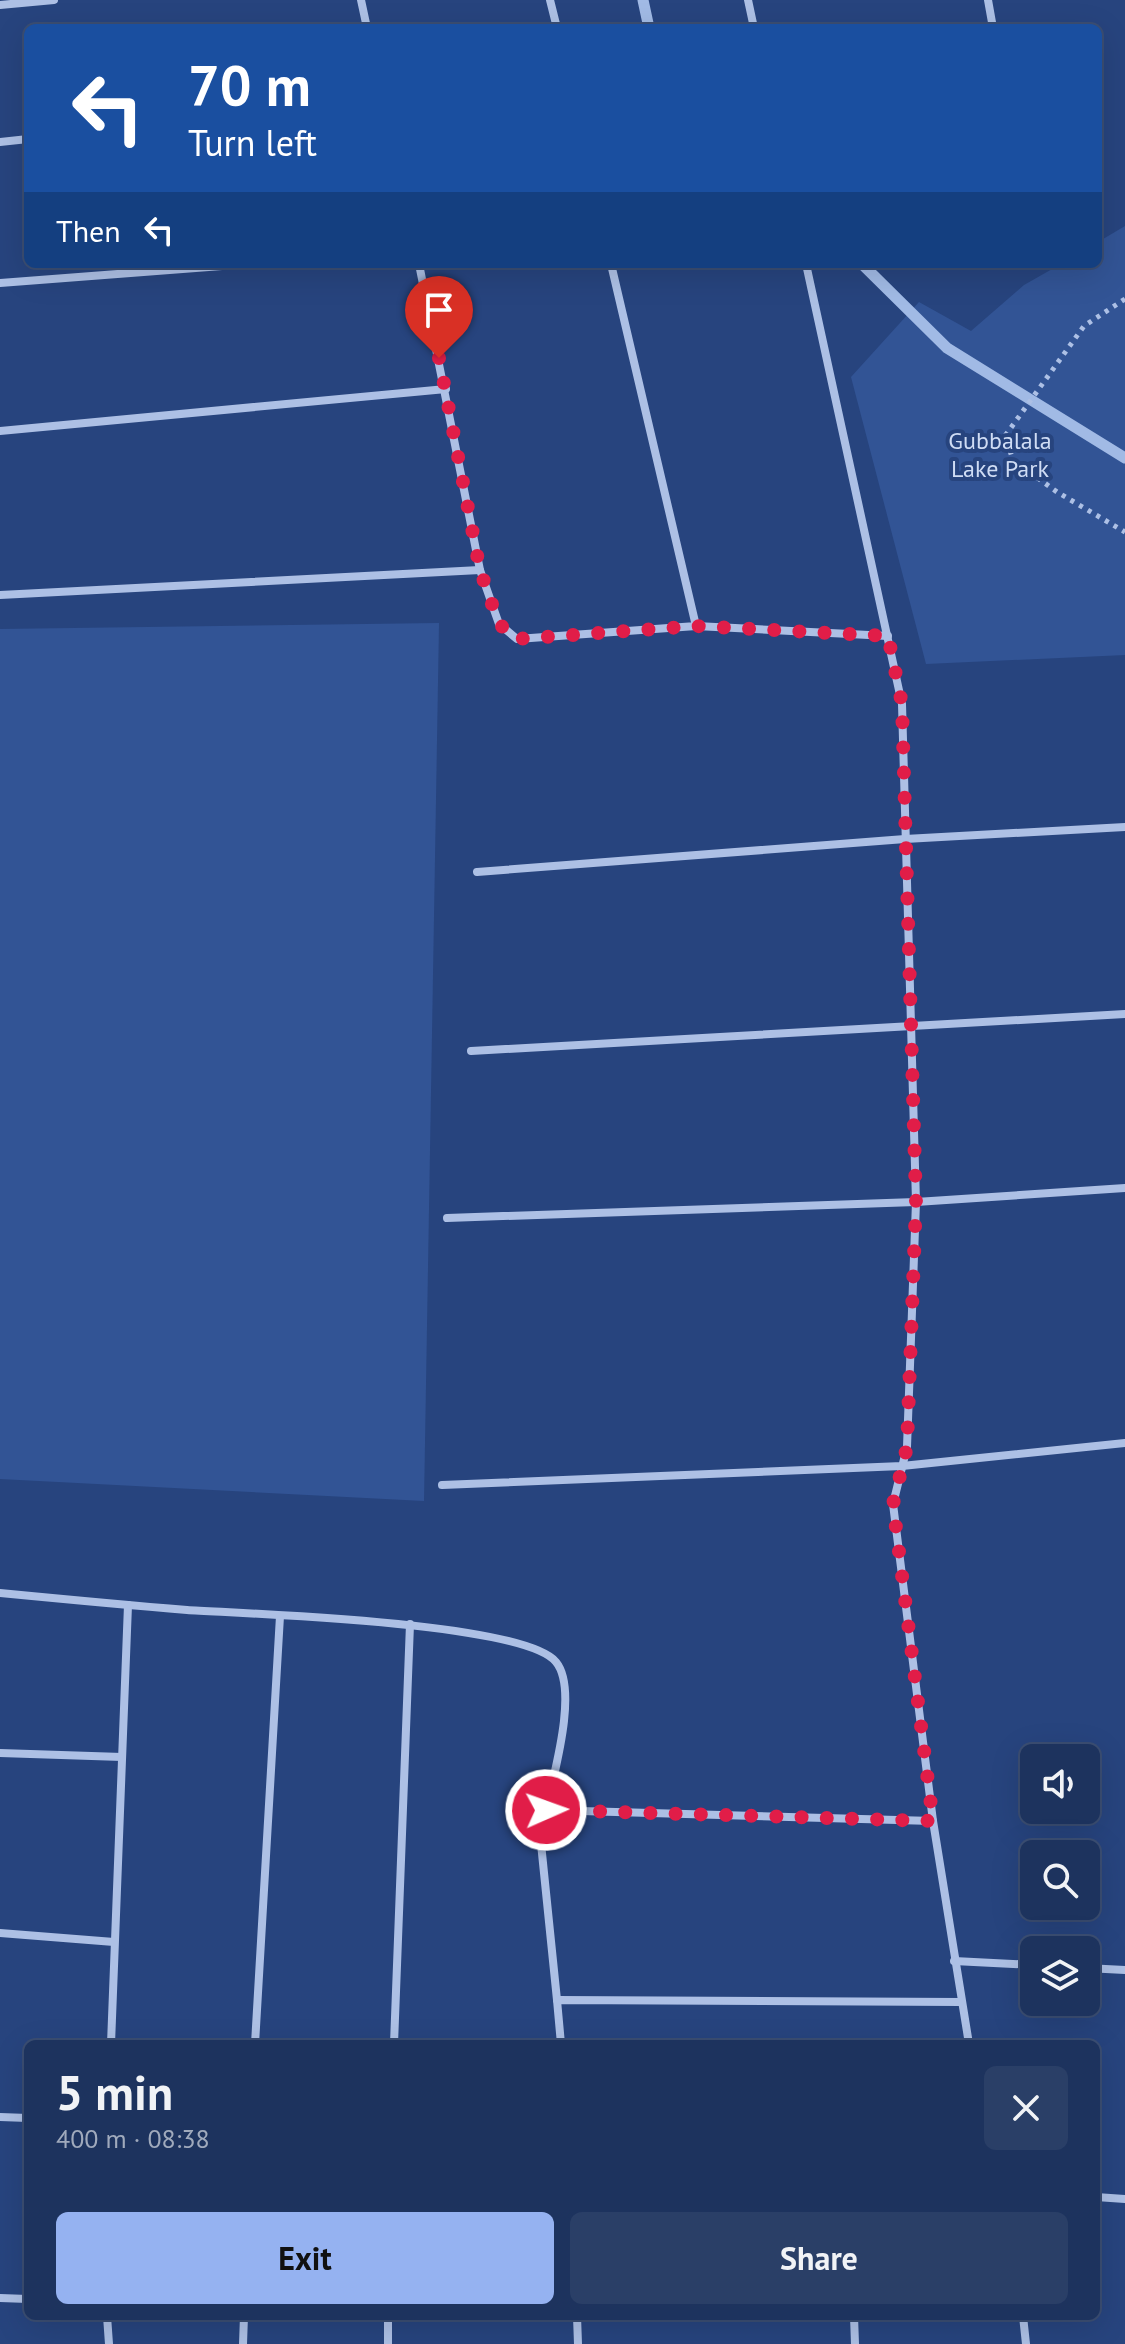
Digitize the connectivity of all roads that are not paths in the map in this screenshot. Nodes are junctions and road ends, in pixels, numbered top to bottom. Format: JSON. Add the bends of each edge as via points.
{"nodes":[{"id":1,"x":54,"y":0,"type":"edge"},
{"id":2,"x":361,"y":0,"type":"edge"},
{"id":3,"x":550,"y":0,"type":"edge"},
{"id":4,"x":748,"y":0,"type":"edge"},
{"id":5,"x":988,"y":0,"type":"edge"},
{"id":6,"x":0,"y":5,"type":"edge"},
{"id":7,"x":366,"y":24,"type":"edge"},
{"id":8,"x":556,"y":24,"type":"edge"},
{"id":9,"x":753,"y":24,"type":"edge"},
{"id":10,"x":992,"y":24,"type":"edge"},
{"id":11,"x":24,"y":139,"type":"edge"},
{"id":12,"x":0,"y":142,"type":"edge"},
{"id":13,"x":196,"y":268,"type":"edge"},
{"id":14,"x":420,"y":268,"type":"edge"},
{"id":15,"x":612,"y":268,"type":"edge"},
{"id":16,"x":807,"y":268,"type":"edge"},
{"id":17,"x":0,"y":283,"type":"edge"},
{"id":18,"x":446,"y":389,"type":"junction"},
{"id":19,"x":0,"y":431,"type":"edge"},
{"id":20,"x":480,"y":570,"type":"junction"},
{"id":21,"x":0,"y":595,"type":"edge"},
{"id":22,"x":696,"y":626,"type":"junction"},
{"id":23,"x":888,"y":636,"type":"junction"},
{"id":24,"x":1125,"y":827,"type":"edge"},
{"id":25,"x":905,"y":839,"type":"junction"},
{"id":26,"x":477,"y":872,"type":"dead end"},
{"id":27,"x":1125,"y":1014,"type":"edge"},
{"id":28,"x":911,"y":1026,"type":"junction"},
{"id":29,"x":471,"y":1051,"type":"dead end"},
{"id":30,"x":1125,"y":1188,"type":"edge"},
{"id":31,"x":916,"y":1202,"type":"junction"},
{"id":32,"x":447,"y":1218,"type":"dead end"},
{"id":33,"x":1125,"y":1443,"type":"edge"},
{"id":34,"x":902,"y":1466,"type":"junction"},
{"id":35,"x":442,"y":1485,"type":"dead end"},
{"id":36,"x":0,"y":1593,"type":"edge"},
{"id":37,"x":128,"y":1605,"type":"junction"},
{"id":38,"x":280,"y":1616,"type":"junction"},
{"id":39,"x":410,"y":1624,"type":"junction"},
{"id":40,"x":0,"y":1753,"type":"edge"},
{"id":41,"x":122,"y":1757,"type":"junction"},
{"id":42,"x":546,"y":1810,"type":"junction"},
{"id":43,"x":933,"y":1821,"type":"junction"},
{"id":44,"x":0,"y":1933,"type":"edge"},
{"id":45,"x":114,"y":1942,"type":"junction"},
{"id":46,"x":954,"y":1961,"type":"junction"},
{"id":47,"x":1020,"y":1964,"type":"edge"},
{"id":48,"x":1100,"y":1969,"type":"edge"},
{"id":49,"x":1125,"y":1970,"type":"edge"},
{"id":50,"x":557,"y":2000,"type":"junction"},
{"id":51,"x":961,"y":2002,"type":"junction"},
{"id":52,"x":111,"y":2040,"type":"edge"},
{"id":53,"x":255,"y":2040,"type":"edge"},
{"id":54,"x":394,"y":2040,"type":"edge"},
{"id":55,"x":561,"y":2040,"type":"edge"},
{"id":56,"x":968,"y":2040,"type":"edge"},
{"id":57,"x":0,"y":2117,"type":"edge"},
{"id":58,"x":24,"y":2118,"type":"edge"},
{"id":59,"x":1100,"y":2197,"type":"edge"},
{"id":60,"x":1125,"y":2199,"type":"edge"},
{"id":61,"x":0,"y":2298,"type":"edge"},
{"id":62,"x":24,"y":2299,"type":"edge"},
{"id":63,"x":107,"y":2320,"type":"edge"},
{"id":64,"x":244,"y":2320,"type":"edge"},
{"id":65,"x":388,"y":2320,"type":"edge"},
{"id":66,"x":577,"y":2320,"type":"edge"},
{"id":67,"x":854,"y":2320,"type":"edge"},
{"id":68,"x":1023,"y":2320,"type":"edge"},
{"id":69,"x":109,"y":2344,"type":"edge"},
{"id":70,"x":243,"y":2344,"type":"edge"},
{"id":71,"x":388,"y":2344,"type":"edge"},
{"id":72,"x":578,"y":2344,"type":"edge"},
{"id":73,"x":855,"y":2344,"type":"edge"},
{"id":74,"x":1026,"y":2344,"type":"edge"}],
"edges":[{"from":1,"to":6,"type":"street"},
{"from":2,"to":7,"type":"street"},
{"from":3,"to":8,"type":"street"},
{"from":4,"to":9,"type":"street"},
{"from":5,"to":10,"type":"street"},
{"from":11,"to":12,"type":"street"},
{"from":13,"to":17,"type":"street"},
{"from":14,"to":18,"type":"street"},
{"from":15,"to":22,"type":"street"},
{"from":16,"to":23,"type":"street"},
{"from":18,"to":19,"type":"street"},
{"from":18,"to":20,"type":"street"},
{"from":20,"to":21,"type":"street"},
{"from":20,"to":22,"type":"street","via":[[499,624],[517,639]]},
{"from":22,"to":23,"type":"street"},
{"from":23,"to":25,"type":"street","via":[[902,704]]},
{"from":24,"to":25,"type":"street"},
{"from":25,"to":26,"type":"street"},
{"from":25,"to":28,"type":"street"},
{"from":27,"to":28,"type":"street"},
{"from":28,"to":29,"type":"street"},
{"from":28,"to":31,"type":"street"},
{"from":30,"to":31,"type":"street"},
{"from":31,"to":32,"type":"street"},
{"from":31,"to":34,"type":"street"},
{"from":33,"to":34,"type":"street"},
{"from":34,"to":35,"type":"street"},
{"from":34,"to":43,"type":"street","via":[[893,1504]]},
{"from":36,"to":37,"type":"street"},
{"from":37,"to":38,"type":"street"},
{"from":37,"to":41,"type":"street"},
{"from":38,"to":39,"type":"street"},
{"from":38,"to":53,"type":"street"},
{"from":39,"to":42,"type":"street","via":[[521,1643],[558,1664],[566,1691]]},
{"from":39,"to":54,"type":"street"},
{"from":40,"to":41,"type":"street"},
{"from":41,"to":45,"type":"street"},
{"from":42,"to":43,"type":"street"},
{"from":42,"to":50,"type":"street","via":[[539,1824]]},
{"from":43,"to":46,"type":"street"},
{"from":44,"to":45,"type":"street"},
{"from":45,"to":52,"type":"street"},
{"from":46,"to":47,"type":"street"},
{"from":46,"to":51,"type":"street"},
{"from":48,"to":49,"type":"street"},
{"from":50,"to":51,"type":"street"},
{"from":50,"to":55,"type":"street"},
{"from":51,"to":56,"type":"street"},
{"from":57,"to":58,"type":"street"},
{"from":59,"to":60,"type":"street"},
{"from":61,"to":62,"type":"street"},
{"from":63,"to":69,"type":"street"},
{"from":64,"to":70,"type":"street"},
{"from":65,"to":71,"type":"street"},
{"from":66,"to":72,"type":"street"},
{"from":67,"to":73,"type":"street"},
{"from":68,"to":74,"type":"street"}]}
